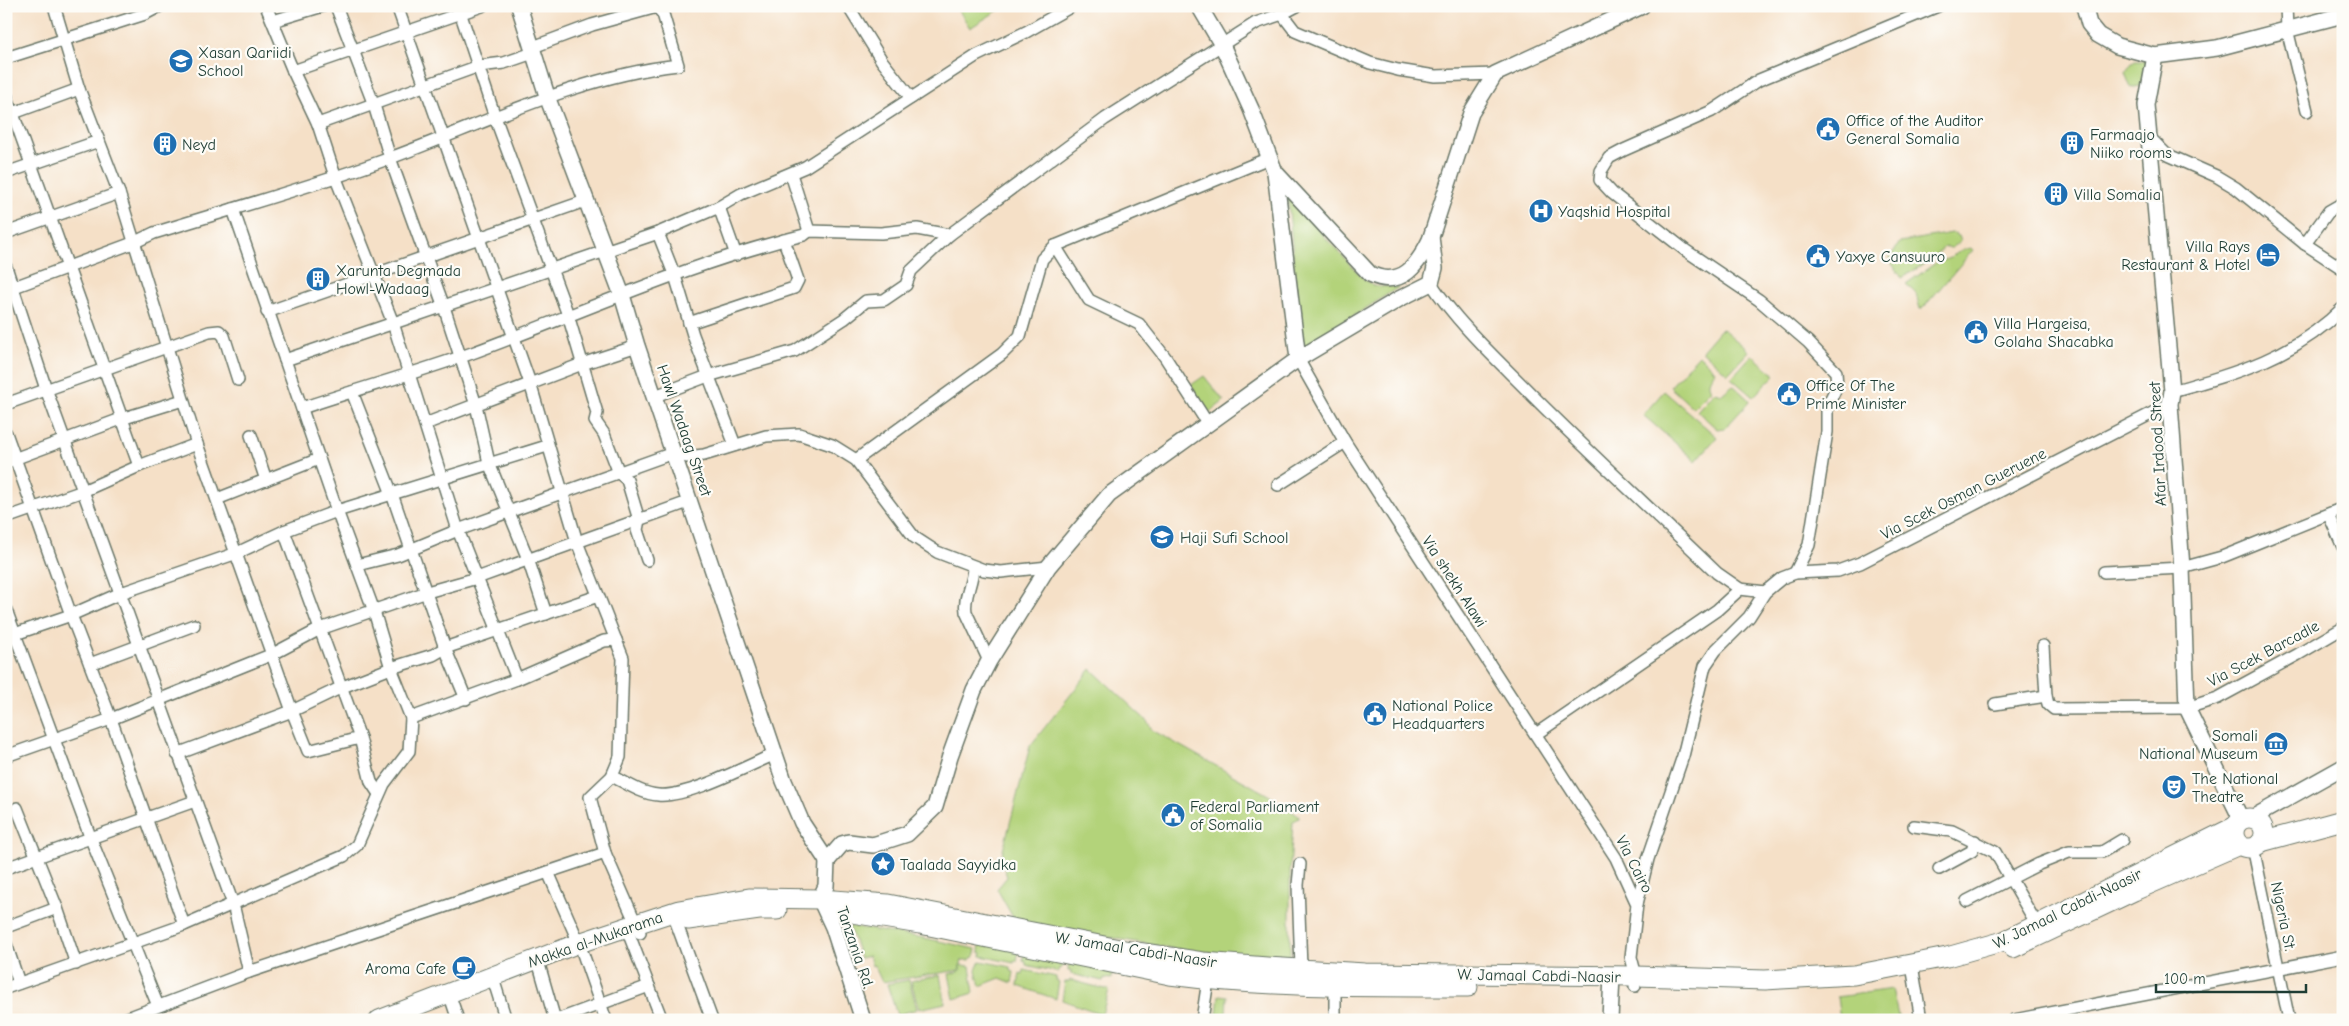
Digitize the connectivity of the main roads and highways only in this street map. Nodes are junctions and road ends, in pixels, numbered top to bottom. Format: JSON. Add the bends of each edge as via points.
{"nodes":[{"id":1,"x":2343,"y":820,"type":"edge"},
{"id":2,"x":828,"y":901,"type":"junction"},
{"id":3,"x":635,"y":931,"type":"junction"},
{"id":4,"x":986,"y":931,"type":"junction"},
{"id":5,"x":581,"y":948,"type":"junction"},
{"id":6,"x":1269,"y":976,"type":"junction"},
{"id":7,"x":1622,"y":981,"type":"junction"},
{"id":8,"x":402,"y":1017,"type":"edge"},
{"id":9,"x":379,"y":1020,"type":"edge"}],
"edges":[{"from":1,"to":7,"type":"highway","name":"W. Jamaal Cabdi-Naasir","via":[[2247,833],[2134,891],[2040,929],[1988,958],[1827,988]]},
{"from":2,"to":3,"type":"highway","name":"Makka al-Mukarama","via":[[676,922]]},
{"from":2,"to":3,"type":"highway","name":"Makka al-Mukarama","via":[[749,898],[679,910]]},
{"from":2,"to":4,"type":"highway","name":"W. Jamaal Cabdi-Naasir"},
{"from":3,"to":5,"type":"highway","name":"Makka al-Mukarama"},
{"from":4,"to":6,"type":"highway","name":"W. Jamaal Cabdi-Naasir","via":[[1166,956]]},
{"from":4,"to":6,"type":"highway","name":"W. Jamaal Cabdi-Naasir","via":[[1170,975],[1208,980]]},
{"from":5,"to":8,"type":"highway","name":"Makka al-Mukarama"},
{"from":5,"to":8,"type":"highway","name":"Makka al-Mukarama","via":[[540,968],[452,1002]]},
{"from":6,"to":7,"type":"highway","name":"W. Jamaal Cabdi-Naasir","via":[[1335,986]]},
{"from":6,"to":7,"type":"highway","name":"W. Jamaal Cabdi-Naasir","via":[[1301,968]]},
{"from":8,"to":9,"type":"highway","name":"Makka al-Mukarama"}]}
